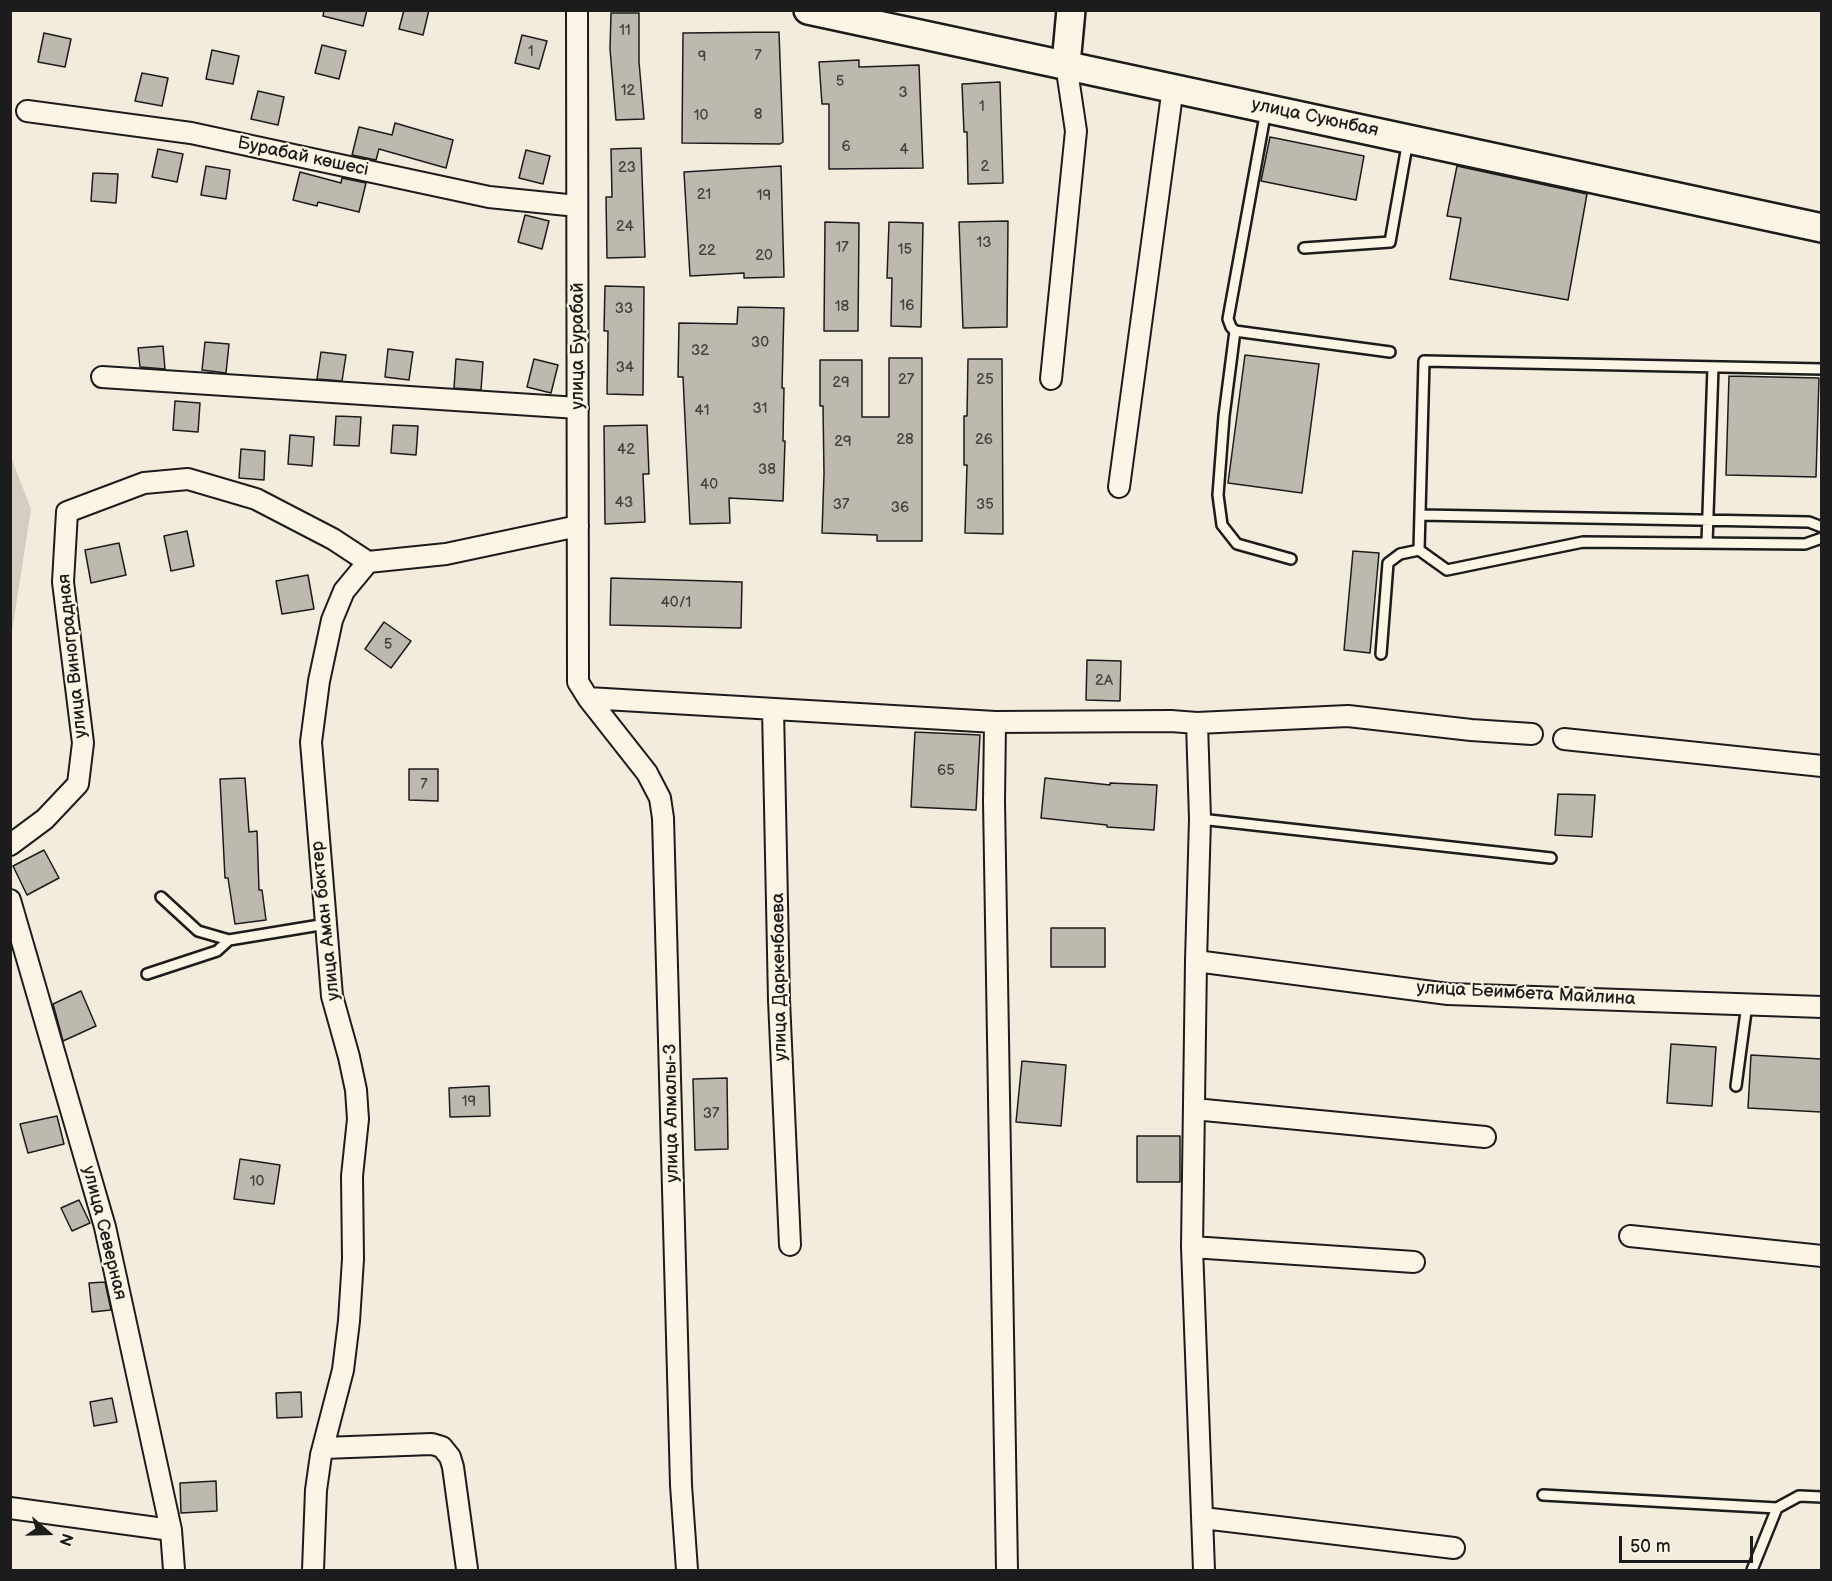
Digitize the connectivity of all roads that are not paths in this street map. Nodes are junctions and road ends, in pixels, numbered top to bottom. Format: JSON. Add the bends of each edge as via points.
{"nodes":[{"id":1,"x":808,"y":10,"type":"edge"},
{"id":2,"x":1071,"y":10,"type":"edge"},
{"id":3,"x":574,"y":11,"type":"edge"},
{"id":4,"x":1066,"y":64,"type":"junction"},
{"id":5,"x":1173,"y":87,"type":"junction"},
{"id":6,"x":1266,"y":108,"type":"junction"},
{"id":7,"x":27,"y":111,"type":"dead end"},
{"id":8,"x":1408,"y":138,"type":"junction"},
{"id":9,"x":577,"y":206,"type":"junction"},
{"id":10,"x":1821,"y":228,"type":"edge"},
{"id":11,"x":1304,"y":249,"type":"dead end"},
{"id":12,"x":1235,"y":331,"type":"junction"},
{"id":13,"x":1390,"y":352,"type":"dead end"},
{"id":14,"x":1713,"y":367,"type":"junction"},
{"id":15,"x":1821,"y":369,"type":"edge"},
{"id":16,"x":102,"y":376,"type":"dead end"},
{"id":17,"x":1051,"y":379,"type":"dead end"},
{"id":18,"x":578,"y":408,"type":"junction"},
{"id":19,"x":1119,"y":487,"type":"dead end"},
{"id":20,"x":1420,"y":515,"type":"junction"},
{"id":21,"x":1708,"y":521,"type":"junction"},
{"id":22,"x":578,"y":526,"type":"junction"},
{"id":23,"x":1821,"y":527,"type":"edge"},
{"id":24,"x":1821,"y":538,"type":"edge"},
{"id":25,"x":1707,"y":543,"type":"junction"},
{"id":26,"x":1419,"y":550,"type":"junction"},
{"id":27,"x":1291,"y":559,"type":"dead end"},
{"id":28,"x":368,"y":562,"type":"junction"},
{"id":29,"x":1382,"y":654,"type":"dead end"},
{"id":30,"x":583,"y":690,"type":"junction"},
{"id":31,"x":773,"y":709,"type":"junction"},
{"id":32,"x":995,"y":722,"type":"junction"},
{"id":33,"x":1197,"y":723,"type":"junction"},
{"id":34,"x":1532,"y":734,"type":"dead end"},
{"id":35,"x":1564,"y":739,"type":"dead end"},
{"id":36,"x":1821,"y":766,"type":"edge"},
{"id":37,"x":1200,"y":819,"type":"junction"},
{"id":38,"x":10,"y":845,"type":"edge"},
{"id":39,"x":1551,"y":858,"type":"dead end"},
{"id":40,"x":161,"y":897,"type":"dead end"},
{"id":41,"x":10,"y":900,"type":"edge"},
{"id":42,"x":326,"y":924,"type":"junction"},
{"id":43,"x":229,"y":940,"type":"junction"},
{"id":44,"x":1196,"y":961,"type":"junction"},
{"id":45,"x":147,"y":974,"type":"dead end"},
{"id":46,"x":1747,"y":1004,"type":"junction"},
{"id":47,"x":1821,"y":1007,"type":"edge"},
{"id":48,"x":1736,"y":1086,"type":"dead end"},
{"id":49,"x":1194,"y":1109,"type":"junction"},
{"id":50,"x":1485,"y":1137,"type":"dead end"},
{"id":51,"x":1630,"y":1236,"type":"dead end"},
{"id":52,"x":790,"y":1245,"type":"dead end"},
{"id":53,"x":1192,"y":1247,"type":"junction"},
{"id":54,"x":1821,"y":1256,"type":"edge"},
{"id":55,"x":1414,"y":1262,"type":"dead end"},
{"id":56,"x":323,"y":1448,"type":"junction"},
{"id":57,"x":1543,"y":1495,"type":"dead end"},
{"id":58,"x":1821,"y":1497,"type":"edge"},
{"id":59,"x":1777,"y":1508,"type":"junction"},
{"id":60,"x":10,"y":1509,"type":"edge"},
{"id":61,"x":1203,"y":1518,"type":"junction"},
{"id":62,"x":171,"y":1530,"type":"junction"},
{"id":63,"x":1454,"y":1548,"type":"dead end"},
{"id":64,"x":467,"y":1569,"type":"dead end"},
{"id":65,"x":174,"y":1570,"type":"edge"},
{"id":66,"x":313,"y":1570,"type":"edge"},
{"id":67,"x":687,"y":1570,"type":"edge"},
{"id":68,"x":1007,"y":1570,"type":"edge"},
{"id":69,"x":1204,"y":1570,"type":"edge"},
{"id":70,"x":1752,"y":1570,"type":"edge"}],
"edges":[{"from":1,"to":4,"type":"street","name":"улица Суюнбая"},
{"from":2,"to":4,"type":"street"},
{"from":3,"to":9,"type":"street","name":"улица Бурабай"},
{"from":4,"to":5,"type":"street","name":"улица Суюнбая"},
{"from":4,"to":17,"type":"street","via":[[1076,131]]},
{"from":5,"to":6,"type":"street","name":"улица Суюнбая"},
{"from":5,"to":19,"type":"street"},
{"from":6,"to":8,"type":"street","name":"улица Суюнбая"},
{"from":6,"to":12,"type":"lane","via":[[1228,319]]},
{"from":7,"to":9,"type":"street","name":"Бурабай көшесі","via":[[191,133],[489,197]]},
{"from":8,"to":10,"type":"street","name":"улица Суюнбая"},
{"from":8,"to":11,"type":"lane","via":[[1390,242]]},
{"from":9,"to":18,"type":"street","name":"улица Бурабай"},
{"from":12,"to":13,"type":"lane"},
{"from":12,"to":27,"type":"lane","via":[[1218,495],[1222,525],[1237,544]]},
{"from":14,"to":15,"type":"lane"},
{"from":14,"to":20,"type":"lane","via":[[1424,361]]},
{"from":14,"to":21,"type":"lane"},
{"from":16,"to":18,"type":"street"},
{"from":18,"to":22,"type":"street","name":"улица Бурабай"},
{"from":20,"to":21,"type":"lane"},
{"from":20,"to":26,"type":"lane"},
{"from":21,"to":23,"type":"lane","via":[[1809,522]]},
{"from":21,"to":25,"type":"lane"},
{"from":22,"to":28,"type":"street","via":[[446,554]]},
{"from":22,"to":30,"type":"street","name":"улица Бурабай"},
{"from":24,"to":25,"type":"lane","via":[[1805,544]]},
{"from":25,"to":26,"type":"lane","via":[[1583,542],[1447,570]]},
{"from":26,"to":29,"type":"lane","via":[[1400,554],[1388,563]]},
{"from":28,"to":38,"type":"street","name":"улица Виноградная","via":[[256,499],[188,479],[144,483],[67,512],[63,582],[83,743],[78,784],[45,819]]},
{"from":28,"to":42,"type":"street","name":"улица Аман боктер","via":[[344,591],[332,620],[314,709],[311,742]]},
{"from":30,"to":31,"type":"street"},
{"from":30,"to":67,"type":"street","name":"улица Алмалы-3","via":[[647,773],[660,798],[663,818],[681,1485]]},
{"from":31,"to":32,"type":"street"},
{"from":31,"to":52,"type":"street","name":"улица Даркенбаева","via":[[779,1000]]},
{"from":32,"to":33,"type":"street"},
{"from":32,"to":68,"type":"street"},
{"from":33,"to":34,"type":"street","via":[[1348,716]]},
{"from":33,"to":37,"type":"street"},
{"from":35,"to":36,"type":"street"},
{"from":37,"to":39,"type":"lane"},
{"from":37,"to":44,"type":"street"},
{"from":40,"to":43,"type":"lane","via":[[198,931]]},
{"from":41,"to":62,"type":"street","name":"улица Северная","via":[[105,1227]]},
{"from":42,"to":43,"type":"lane"},
{"from":42,"to":56,"type":"street","name":"улица Аман боктер","via":[[332,996],[349,1056],[358,1119],[352,1176],[349,1321],[343,1370]]},
{"from":43,"to":45,"type":"lane","via":[[217,951]]},
{"from":44,"to":46,"type":"street","name":"улица Беимбета Майлина","via":[[1448,993]]},
{"from":44,"to":49,"type":"street"},
{"from":46,"to":47,"type":"street","name":"улица Беимбета Майлина"},
{"from":46,"to":48,"type":"lane"},
{"from":49,"to":50,"type":"street"},
{"from":49,"to":53,"type":"street"},
{"from":51,"to":54,"type":"street"},
{"from":53,"to":55,"type":"street"},
{"from":53,"to":61,"type":"street"},
{"from":56,"to":64,"type":"street","via":[[432,1444],[442,1448],[453,1467]]},
{"from":56,"to":66,"type":"street","name":"улица Аман боктер","via":[[316,1490]]},
{"from":57,"to":59,"type":"lane"},
{"from":58,"to":59,"type":"lane","via":[[1798,1496]]},
{"from":59,"to":70,"type":"lane"},
{"from":60,"to":62,"type":"street"},
{"from":61,"to":63,"type":"street"},
{"from":61,"to":69,"type":"street"},
{"from":62,"to":65,"type":"street","name":"улица Северная"}]}
